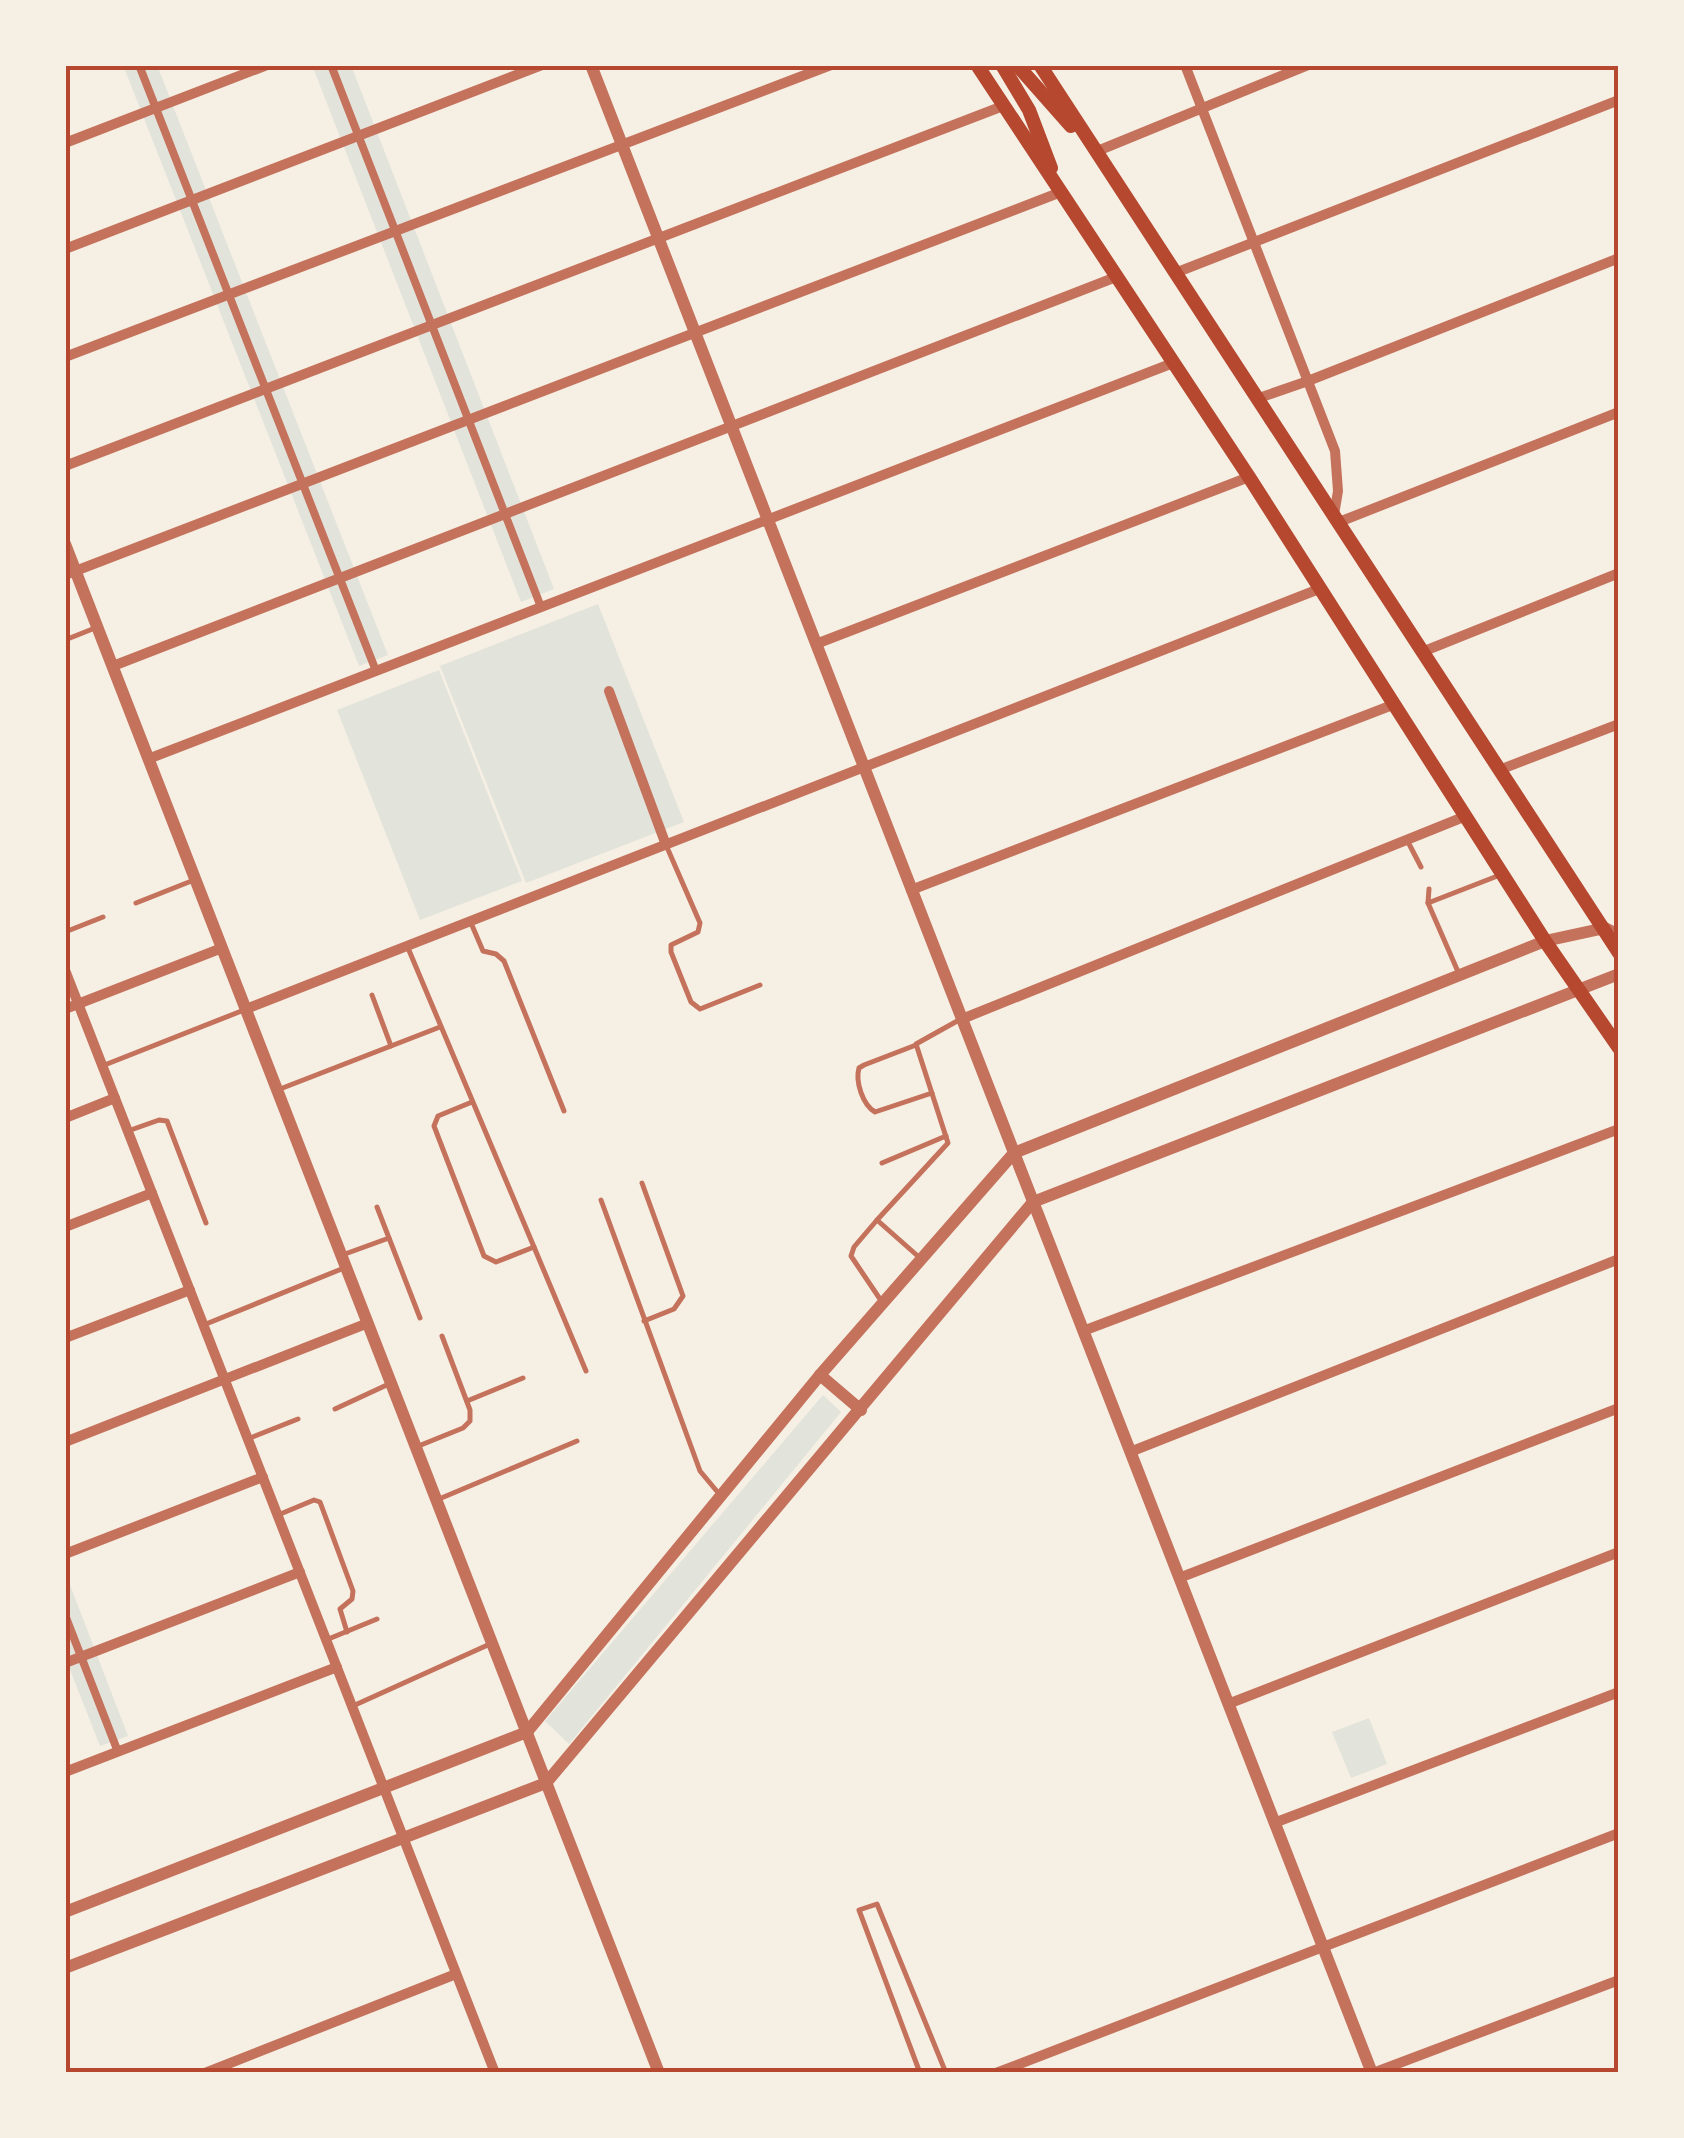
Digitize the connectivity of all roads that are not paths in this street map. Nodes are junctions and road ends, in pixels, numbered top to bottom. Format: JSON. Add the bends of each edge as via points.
{"nodes":[{"id":1,"x":138,"y":65,"type":"edge"},
{"id":2,"x":267,"y":65,"type":"edge"},
{"id":3,"x":331,"y":65,"type":"edge"},
{"id":4,"x":542,"y":65,"type":"edge"},
{"id":5,"x":590,"y":65,"type":"edge"},
{"id":6,"x":831,"y":65,"type":"edge"},
{"id":7,"x":977,"y":65,"type":"edge"},
{"id":8,"x":1002,"y":65,"type":"edge"},
{"id":9,"x":1017,"y":65,"type":"edge"},
{"id":10,"x":1040,"y":65,"type":"edge"},
{"id":11,"x":1185,"y":65,"type":"edge"},
{"id":12,"x":1308,"y":65,"type":"edge"},
{"id":13,"x":1619,"y":100,"type":"edge"},
{"id":14,"x":1003,"y":106,"type":"junction"},
{"id":15,"x":156,"y":108,"type":"junction"},
{"id":16,"x":1201,"y":108,"type":"junction"},
{"id":17,"x":359,"y":136,"type":"junction"},
{"id":18,"x":65,"y":143,"type":"edge"},
{"id":19,"x":622,"y":145,"type":"junction"},
{"id":20,"x":1095,"y":152,"type":"junction"},
{"id":21,"x":1060,"y":192,"type":"junction"},
{"id":22,"x":192,"y":200,"type":"junction"},
{"id":23,"x":396,"y":231,"type":"junction"},
{"id":24,"x":658,"y":238,"type":"junction"},
{"id":25,"x":1254,"y":242,"type":"junction"},
{"id":26,"x":65,"y":249,"type":"edge"},
{"id":27,"x":1619,"y":258,"type":"edge"},
{"id":28,"x":1175,"y":274,"type":"junction"},
{"id":29,"x":1116,"y":277,"type":"junction"},
{"id":30,"x":229,"y":295,"type":"junction"},
{"id":31,"x":432,"y":325,"type":"junction"},
{"id":32,"x":695,"y":333,"type":"junction"},
{"id":33,"x":65,"y":358,"type":"edge"},
{"id":34,"x":1173,"y":364,"type":"junction"},
{"id":35,"x":1308,"y":381,"type":"junction"},
{"id":36,"x":265,"y":389,"type":"junction"},
{"id":37,"x":1256,"y":399,"type":"junction"},
{"id":38,"x":1619,"y":412,"type":"edge"},
{"id":39,"x":469,"y":420,"type":"junction"},
{"id":40,"x":731,"y":426,"type":"junction"},
{"id":41,"x":65,"y":466,"type":"edge"},
{"id":42,"x":1248,"y":477,"type":"junction"},
{"id":43,"x":302,"y":484,"type":"junction"},
{"id":44,"x":505,"y":514,"type":"junction"},
{"id":45,"x":1336,"y":518,"type":"junction"},
{"id":46,"x":768,"y":520,"type":"junction"},
{"id":47,"x":65,"y":544,"type":"edge"},
{"id":48,"x":70,"y":573,"type":"edge"},
{"id":49,"x":1619,"y":573,"type":"edge"},
{"id":50,"x":339,"y":578,"type":"junction"},
{"id":51,"x":1319,"y":590,"type":"junction"},
{"id":52,"x":541,"y":608,"type":"junction"},
{"id":53,"x":98,"y":627,"type":"junction"},
{"id":54,"x":65,"y":640,"type":"edge"},
{"id":55,"x":816,"y":644,"type":"junction"},
{"id":56,"x":1422,"y":652,"type":"junction"},
{"id":57,"x":113,"y":666,"type":"junction"},
{"id":58,"x":376,"y":671,"type":"junction"},
{"id":59,"x":609,"y":692,"type":"dead end"},
{"id":60,"x":1395,"y":704,"type":"junction"},
{"id":61,"x":1619,"y":724,"type":"edge"},
{"id":62,"x":148,"y":759,"type":"junction"},
{"id":63,"x":864,"y":768,"type":"junction"},
{"id":64,"x":1499,"y":770,"type":"junction"},
{"id":65,"x":1466,"y":816,"type":"junction"},
{"id":66,"x":1407,"y":840,"type":"junction"},
{"id":67,"x":666,"y":845,"type":"junction"},
{"id":68,"x":1421,"y":866,"type":"dead end"},
{"id":69,"x":1503,"y":874,"type":"junction"},
{"id":70,"x":195,"y":880,"type":"junction"},
{"id":71,"x":1429,"y":889,"type":"dead end"},
{"id":72,"x":911,"y":890,"type":"junction"},
{"id":73,"x":136,"y":903,"type":"dead end"},
{"id":74,"x":1428,"y":903,"type":"junction"},
{"id":75,"x":103,"y":917,"type":"dead end"},
{"id":76,"x":470,"y":922,"type":"junction"},
{"id":77,"x":1612,"y":931,"type":"edge"},
{"id":78,"x":65,"y":932,"type":"edge"},
{"id":79,"x":1545,"y":941,"type":"junction"},
{"id":80,"x":407,"y":946,"type":"junction"},
{"id":81,"x":222,"y":948,"type":"junction"},
{"id":82,"x":1619,"y":954,"type":"edge"},
{"id":83,"x":65,"y":970,"type":"edge"},
{"id":84,"x":1619,"y":974,"type":"edge"},
{"id":85,"x":1460,"y":976,"type":"junction"},
{"id":86,"x":760,"y":985,"type":"dead end"},
{"id":87,"x":1577,"y":988,"type":"junction"},
{"id":88,"x":372,"y":995,"type":"dead end"},
{"id":89,"x":78,"y":1004,"type":"junction"},
{"id":90,"x":246,"y":1009,"type":"junction"},
{"id":91,"x":65,"y":1010,"type":"edge"},
{"id":92,"x":962,"y":1019,"type":"junction"},
{"id":93,"x":440,"y":1027,"type":"junction"},
{"id":94,"x":916,"y":1044,"type":"junction"},
{"id":95,"x":390,"y":1046,"type":"junction"},
{"id":96,"x":1619,"y":1048,"type":"edge"},
{"id":97,"x":102,"y":1066,"type":"junction"},
{"id":98,"x":277,"y":1090,"type":"junction"},
{"id":99,"x":932,"y":1093,"type":"junction"},
{"id":100,"x":115,"y":1098,"type":"junction"},
{"id":101,"x":472,"y":1102,"type":"junction"},
{"id":102,"x":564,"y":1111,"type":"dead end"},
{"id":103,"x":65,"y":1118,"type":"edge"},
{"id":104,"x":1619,"y":1128,"type":"edge"},
{"id":105,"x":128,"y":1131,"type":"junction"},
{"id":106,"x":946,"y":1136,"type":"junction"},
{"id":107,"x":1014,"y":1153,"type":"junction"},
{"id":108,"x":882,"y":1163,"type":"dead end"},
{"id":109,"x":642,"y":1183,"type":"dead end"},
{"id":110,"x":152,"y":1193,"type":"junction"},
{"id":111,"x":601,"y":1200,"type":"dead end"},
{"id":112,"x":1033,"y":1202,"type":"junction"},
{"id":113,"x":377,"y":1207,"type":"dead end"},
{"id":114,"x":877,"y":1220,"type":"junction"},
{"id":115,"x":206,"y":1222,"type":"dead end"},
{"id":116,"x":65,"y":1227,"type":"edge"},
{"id":117,"x":389,"y":1238,"type":"junction"},
{"id":118,"x":534,"y":1247,"type":"junction"},
{"id":119,"x":920,"y":1258,"type":"junction"},
{"id":120,"x":1619,"y":1259,"type":"edge"},
{"id":121,"x":344,"y":1261,"type":"junction"},
{"id":122,"x":190,"y":1290,"type":"junction"},
{"id":123,"x":882,"y":1302,"type":"junction"},
{"id":124,"x":420,"y":1318,"type":"dead end"},
{"id":125,"x":644,"y":1321,"type":"junction"},
{"id":126,"x":368,"y":1324,"type":"junction"},
{"id":127,"x":203,"y":1325,"type":"junction"},
{"id":128,"x":1083,"y":1331,"type":"junction"},
{"id":129,"x":442,"y":1336,"type":"dead end"},
{"id":130,"x":65,"y":1338,"type":"edge"},
{"id":131,"x":586,"y":1370,"type":"dead end"},
{"id":132,"x":820,"y":1375,"type":"junction"},
{"id":133,"x":523,"y":1378,"type":"dead end"},
{"id":134,"x":225,"y":1380,"type":"junction"},
{"id":135,"x":391,"y":1383,"type":"junction"},
{"id":136,"x":466,"y":1400,"type":"junction"},
{"id":137,"x":335,"y":1408,"type":"dead end"},
{"id":138,"x":1619,"y":1408,"type":"edge"},
{"id":139,"x":861,"y":1410,"type":"junction"},
{"id":140,"x":298,"y":1418,"type":"dead end"},
{"id":141,"x":248,"y":1439,"type":"junction"},
{"id":142,"x":577,"y":1441,"type":"dead end"},
{"id":143,"x":65,"y":1442,"type":"edge"},
{"id":144,"x":416,"y":1447,"type":"junction"},
{"id":145,"x":1130,"y":1452,"type":"junction"},
{"id":146,"x":262,"y":1477,"type":"junction"},
{"id":147,"x":722,"y":1497,"type":"junction"},
{"id":148,"x":436,"y":1500,"type":"junction"},
{"id":149,"x":278,"y":1515,"type":"junction"},
{"id":150,"x":1619,"y":1552,"type":"edge"},
{"id":151,"x":65,"y":1554,"type":"edge"},
{"id":152,"x":300,"y":1572,"type":"junction"},
{"id":153,"x":1179,"y":1578,"type":"junction"},
{"id":154,"x":65,"y":1615,"type":"edge"},
{"id":155,"x":377,"y":1619,"type":"dead end"},
{"id":156,"x":347,"y":1632,"type":"junction"},
{"id":157,"x":326,"y":1640,"type":"junction"},
{"id":158,"x":492,"y":1643,"type":"junction"},
{"id":159,"x":81,"y":1657,"type":"junction"},
{"id":160,"x":65,"y":1663,"type":"edge"},
{"id":161,"x":337,"y":1667,"type":"junction"},
{"id":162,"x":1619,"y":1692,"type":"edge"},
{"id":163,"x":1228,"y":1704,"type":"junction"},
{"id":164,"x":352,"y":1706,"type":"junction"},
{"id":165,"x":527,"y":1732,"type":"junction"},
{"id":166,"x":118,"y":1752,"type":"junction"},
{"id":167,"x":65,"y":1772,"type":"edge"},
{"id":168,"x":546,"y":1783,"type":"junction"},
{"id":169,"x":384,"y":1789,"type":"junction"},
{"id":170,"x":1274,"y":1823,"type":"junction"},
{"id":171,"x":1619,"y":1833,"type":"edge"},
{"id":172,"x":403,"y":1838,"type":"junction"},
{"id":173,"x":65,"y":1912,"type":"edge"},
{"id":174,"x":1324,"y":1949,"type":"junction"},
{"id":175,"x":65,"y":1968,"type":"edge"},
{"id":176,"x":456,"y":1974,"type":"junction"},
{"id":177,"x":1619,"y":1980,"type":"edge"},
{"id":178,"x":206,"y":2073,"type":"edge"},
{"id":179,"x":495,"y":2073,"type":"edge"},
{"id":180,"x":659,"y":2073,"type":"edge"},
{"id":181,"x":920,"y":2073,"type":"edge"},
{"id":182,"x":946,"y":2073,"type":"edge"},
{"id":183,"x":996,"y":2073,"type":"edge"},
{"id":184,"x":1372,"y":2073,"type":"edge"}],
"edges":[{"from":1,"to":15,"type":"street"},
{"from":2,"to":15,"type":"street"},
{"from":3,"to":17,"type":"street"},
{"from":4,"to":17,"type":"street"},
{"from":5,"to":19,"type":"street"},
{"from":6,"to":19,"type":"street"},
{"from":7,"to":14,"type":"main road"},
{"from":8,"to":21,"type":"main road","via":[[1029,110]]},
{"from":9,"to":20,"type":"main road"},
{"from":10,"to":20,"type":"main road"},
{"from":11,"to":16,"type":"street"},
{"from":12,"to":16,"type":"street"},
{"from":13,"to":25,"type":"street"},
{"from":14,"to":21,"type":"main road"},
{"from":14,"to":24,"type":"street"},
{"from":15,"to":18,"type":"street"},
{"from":15,"to":22,"type":"street"},
{"from":16,"to":20,"type":"street"},
{"from":16,"to":25,"type":"street"},
{"from":17,"to":22,"type":"street"},
{"from":17,"to":23,"type":"street"},
{"from":19,"to":23,"type":"street"},
{"from":19,"to":24,"type":"street"},
{"from":20,"to":28,"type":"main road"},
{"from":21,"to":29,"type":"main road"},
{"from":21,"to":32,"type":"street"},
{"from":22,"to":26,"type":"street"},
{"from":22,"to":30,"type":"street"},
{"from":23,"to":30,"type":"street"},
{"from":23,"to":31,"type":"street"},
{"from":24,"to":31,"type":"street"},
{"from":24,"to":32,"type":"street"},
{"from":25,"to":28,"type":"street"},
{"from":25,"to":35,"type":"street"},
{"from":27,"to":35,"type":"street"},
{"from":28,"to":37,"type":"main road"},
{"from":29,"to":34,"type":"main road"},
{"from":29,"to":40,"type":"street"},
{"from":30,"to":33,"type":"street"},
{"from":30,"to":36,"type":"street"},
{"from":31,"to":36,"type":"street"},
{"from":31,"to":39,"type":"street"},
{"from":32,"to":39,"type":"street"},
{"from":32,"to":40,"type":"street"},
{"from":34,"to":42,"type":"main road"},
{"from":34,"to":46,"type":"street"},
{"from":35,"to":37,"type":"street"},
{"from":35,"to":45,"type":"street","via":[[1338,468]]},
{"from":36,"to":41,"type":"street"},
{"from":36,"to":43,"type":"street"},
{"from":37,"to":45,"type":"main road"},
{"from":38,"to":45,"type":"street"},
{"from":39,"to":43,"type":"street"},
{"from":39,"to":44,"type":"street"},
{"from":40,"to":44,"type":"street"},
{"from":40,"to":46,"type":"street"},
{"from":42,"to":51,"type":"main road"},
{"from":42,"to":55,"type":"street"},
{"from":43,"to":48,"type":"street"},
{"from":43,"to":50,"type":"street"},
{"from":44,"to":50,"type":"street"},
{"from":44,"to":52,"type":"street"},
{"from":45,"to":56,"type":"main road"},
{"from":46,"to":52,"type":"street"},
{"from":46,"to":55,"type":"street"},
{"from":47,"to":48,"type":"street"},
{"from":48,"to":53,"type":"street"},
{"from":49,"to":56,"type":"street"},
{"from":50,"to":57,"type":"street"},
{"from":50,"to":58,"type":"street"},
{"from":51,"to":60,"type":"main road"},
{"from":51,"to":63,"type":"street"},
{"from":52,"to":58,"type":"street"},
{"from":53,"to":54,"type":"lane"},
{"from":53,"to":57,"type":"street"},
{"from":55,"to":63,"type":"street"},
{"from":56,"to":64,"type":"main road"},
{"from":57,"to":62,"type":"street"},
{"from":58,"to":62,"type":"street"},
{"from":59,"to":67,"type":"street"},
{"from":60,"to":65,"type":"main road"},
{"from":60,"to":72,"type":"street"},
{"from":61,"to":64,"type":"street"},
{"from":62,"to":70,"type":"street"},
{"from":63,"to":67,"type":"street"},
{"from":63,"to":72,"type":"street"},
{"from":64,"to":77,"type":"main road"},
{"from":65,"to":66,"type":"street"},
{"from":65,"to":69,"type":"main road"},
{"from":66,"to":68,"type":"lane"},
{"from":66,"to":92,"type":"street"},
{"from":67,"to":76,"type":"street"},
{"from":67,"to":86,"type":"lane","via":[[700,924],[671,952],[692,1002],[700,1009]]},
{"from":69,"to":74,"type":"lane"},
{"from":69,"to":79,"type":"main road"},
{"from":70,"to":73,"type":"lane"},
{"from":70,"to":81,"type":"street"},
{"from":71,"to":74,"type":"lane"},
{"from":72,"to":92,"type":"street"},
{"from":74,"to":85,"type":"lane"},
{"from":75,"to":78,"type":"lane"},
{"from":76,"to":80,"type":"street"},
{"from":76,"to":102,"type":"lane","via":[[483,951],[504,961]]},
{"from":77,"to":79,"type":"street"},
{"from":77,"to":82,"type":"main road"},
{"from":79,"to":85,"type":"street"},
{"from":79,"to":87,"type":"main road"},
{"from":80,"to":90,"type":"street"},
{"from":80,"to":93,"type":"lane"},
{"from":81,"to":89,"type":"street"},
{"from":81,"to":90,"type":"street"},
{"from":83,"to":89,"type":"street"},
{"from":84,"to":87,"type":"street"},
{"from":85,"to":107,"type":"street"},
{"from":87,"to":96,"type":"main road"},
{"from":87,"to":112,"type":"street"},
{"from":88,"to":95,"type":"lane"},
{"from":89,"to":91,"type":"street"},
{"from":89,"to":97,"type":"street"},
{"from":90,"to":97,"type":"lane"},
{"from":90,"to":98,"type":"street"},
{"from":92,"to":94,"type":"lane"},
{"from":92,"to":107,"type":"street"},
{"from":93,"to":95,"type":"lane"},
{"from":93,"to":101,"type":"lane"},
{"from":94,"to":99,"type":"lane"},
{"from":94,"to":99,"type":"lane","via":[[864,1065],[858,1079],[875,1112]]},
{"from":95,"to":98,"type":"lane"},
{"from":97,"to":100,"type":"street"},
{"from":98,"to":121,"type":"street"},
{"from":99,"to":106,"type":"lane"},
{"from":100,"to":103,"type":"street"},
{"from":100,"to":105,"type":"street"},
{"from":101,"to":118,"type":"lane"},
{"from":101,"to":118,"type":"lane","via":[[438,1116],[434,1126],[484,1256],[496,1262]]},
{"from":104,"to":128,"type":"street"},
{"from":105,"to":110,"type":"street"},
{"from":105,"to":115,"type":"lane","via":[[167,1121]]},
{"from":106,"to":108,"type":"lane"},
{"from":106,"to":114,"type":"lane","via":[[945,1148]]},
{"from":107,"to":112,"type":"street"},
{"from":107,"to":119,"type":"street"},
{"from":109,"to":125,"type":"lane","via":[[683,1296],[674,1309]]},
{"from":110,"to":116,"type":"street"},
{"from":110,"to":122,"type":"street"},
{"from":111,"to":125,"type":"lane"},
{"from":112,"to":128,"type":"street"},
{"from":112,"to":139,"type":"street"},
{"from":113,"to":117,"type":"lane"},
{"from":114,"to":119,"type":"lane"},
{"from":114,"to":123,"type":"lane","via":[[851,1256]]},
{"from":117,"to":121,"type":"lane"},
{"from":117,"to":124,"type":"lane"},
{"from":118,"to":131,"type":"lane"},
{"from":119,"to":123,"type":"street"},
{"from":120,"to":145,"type":"street"},
{"from":121,"to":126,"type":"street"},
{"from":121,"to":127,"type":"lane"},
{"from":122,"to":127,"type":"street"},
{"from":122,"to":130,"type":"street"},
{"from":123,"to":132,"type":"street"},
{"from":125,"to":147,"type":"lane","via":[[700,1472]]},
{"from":126,"to":134,"type":"street"},
{"from":126,"to":135,"type":"street"},
{"from":127,"to":134,"type":"street"},
{"from":128,"to":145,"type":"street"},
{"from":129,"to":136,"type":"lane"},
{"from":132,"to":139,"type":"street"},
{"from":132,"to":147,"type":"street"},
{"from":133,"to":136,"type":"lane"},
{"from":134,"to":141,"type":"street"},
{"from":134,"to":143,"type":"street"},
{"from":135,"to":137,"type":"lane"},
{"from":135,"to":144,"type":"street"},
{"from":136,"to":144,"type":"lane","via":[[472,1416],[467,1426]]},
{"from":138,"to":153,"type":"street"},
{"from":139,"to":168,"type":"street"},
{"from":140,"to":141,"type":"lane"},
{"from":141,"to":146,"type":"street"},
{"from":142,"to":148,"type":"lane"},
{"from":144,"to":148,"type":"street"},
{"from":145,"to":153,"type":"street"},
{"from":146,"to":149,"type":"street"},
{"from":146,"to":151,"type":"street"},
{"from":147,"to":165,"type":"street"},
{"from":148,"to":158,"type":"street"},
{"from":149,"to":152,"type":"street"},
{"from":149,"to":156,"type":"lane","via":[[318,1500],[353,1591],[340,1609]]},
{"from":150,"to":163,"type":"street"},
{"from":152,"to":157,"type":"street"},
{"from":152,"to":159,"type":"street"},
{"from":153,"to":163,"type":"street"},
{"from":154,"to":159,"type":"street"},
{"from":155,"to":156,"type":"lane"},
{"from":156,"to":157,"type":"lane"},
{"from":157,"to":161,"type":"street"},
{"from":158,"to":164,"type":"lane"},
{"from":158,"to":165,"type":"street"},
{"from":159,"to":160,"type":"street"},
{"from":159,"to":166,"type":"street"},
{"from":161,"to":164,"type":"street"},
{"from":161,"to":166,"type":"street"},
{"from":162,"to":170,"type":"street"},
{"from":163,"to":170,"type":"street"},
{"from":164,"to":169,"type":"street"},
{"from":165,"to":168,"type":"street"},
{"from":165,"to":169,"type":"street"},
{"from":166,"to":167,"type":"street"},
{"from":168,"to":172,"type":"street"},
{"from":168,"to":180,"type":"street"},
{"from":169,"to":172,"type":"street"},
{"from":169,"to":173,"type":"street"},
{"from":170,"to":174,"type":"street"},
{"from":171,"to":174,"type":"street"},
{"from":172,"to":175,"type":"street"},
{"from":172,"to":176,"type":"street"},
{"from":174,"to":183,"type":"street"},
{"from":174,"to":184,"type":"street"},
{"from":176,"to":178,"type":"street"},
{"from":176,"to":179,"type":"street"},
{"from":177,"to":184,"type":"street"},
{"from":181,"to":182,"type":"lane","via":[[859,1910],[877,1904]]}]}
